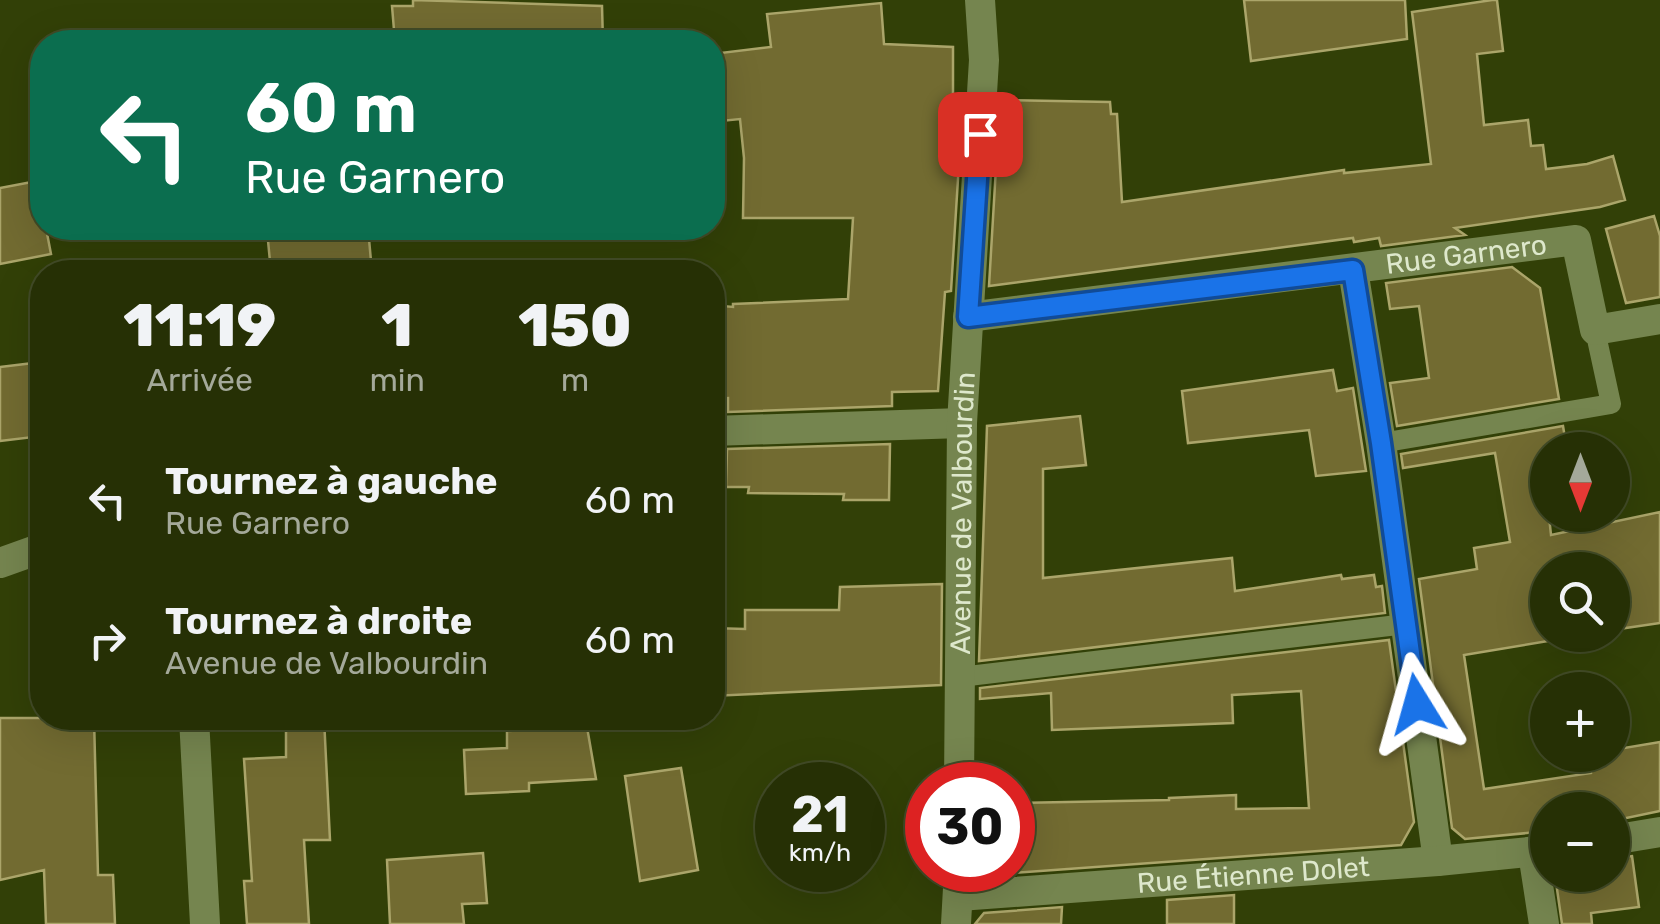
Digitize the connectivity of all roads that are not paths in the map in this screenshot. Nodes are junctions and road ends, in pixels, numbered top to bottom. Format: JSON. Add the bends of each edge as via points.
{"nodes":[{"id":1,"x":980,"y":0,"type":"edge"},
{"id":2,"x":1353,"y":270,"type":"junction"},
{"id":3,"x":968,"y":317,"type":"junction"},
{"id":4,"x":1660,"y":318,"type":"edge"},
{"id":5,"x":1595,"y":330,"type":"junction"},
{"id":6,"x":962,"y":422,"type":"junction"},
{"id":7,"x":725,"y":431,"type":"edge"},
{"id":8,"x":1381,"y":443,"type":"junction"},
{"id":9,"x":30,"y":552,"type":"edge"},
{"id":10,"x":0,"y":563,"type":"edge"},
{"id":11,"x":1406,"y":624,"type":"junction"},
{"id":12,"x":960,"y":677,"type":"junction"},
{"id":13,"x":195,"y":730,"type":"edge"},
{"id":14,"x":959,"y":762,"type":"edge"},
{"id":15,"x":1660,"y":832,"type":"edge"},
{"id":16,"x":1630,"y":837,"type":"edge"},
{"id":17,"x":1530,"y":853,"type":"edge"},
{"id":18,"x":1438,"y":862,"type":"junction"},
{"id":19,"x":1542,"y":892,"type":"edge"},
{"id":20,"x":958,"y":897,"type":"edge"},
{"id":21,"x":206,"y":924,"type":"edge"},
{"id":22,"x":1544,"y":924,"type":"edge"}],
"edges":[{"from":1,"to":3,"type":"street","name":"Avenue de Valbourdin","via":[[984,60]]},
{"from":2,"to":3,"type":"street","name":"Rue Garnero"},
{"from":2,"to":5,"type":"street","name":"Rue Garnero","via":[[1576,240]]},
{"from":2,"to":8,"type":"street"},
{"from":3,"to":6,"type":"street","name":"Avenue de Valbourdin"},
{"from":4,"to":5,"type":"street"},
{"from":5,"to":8,"type":"lane","via":[[1611,404]]},
{"from":6,"to":7,"type":"street"},
{"from":6,"to":12,"type":"street","name":"Avenue de Valbourdin"},
{"from":8,"to":11,"type":"street"},
{"from":9,"to":10,"type":"street"},
{"from":11,"to":12,"type":"lane"},
{"from":11,"to":18,"type":"street"},
{"from":12,"to":14,"type":"street","name":"Avenue de Valbourdin"},
{"from":13,"to":21,"type":"street"},
{"from":15,"to":16,"type":"street"},
{"from":17,"to":18,"type":"street","name":"Rue Étienne Dolet"},
{"from":18,"to":20,"type":"street","name":"Rue Étienne Dolet"},
{"from":19,"to":22,"type":"street"}]}
